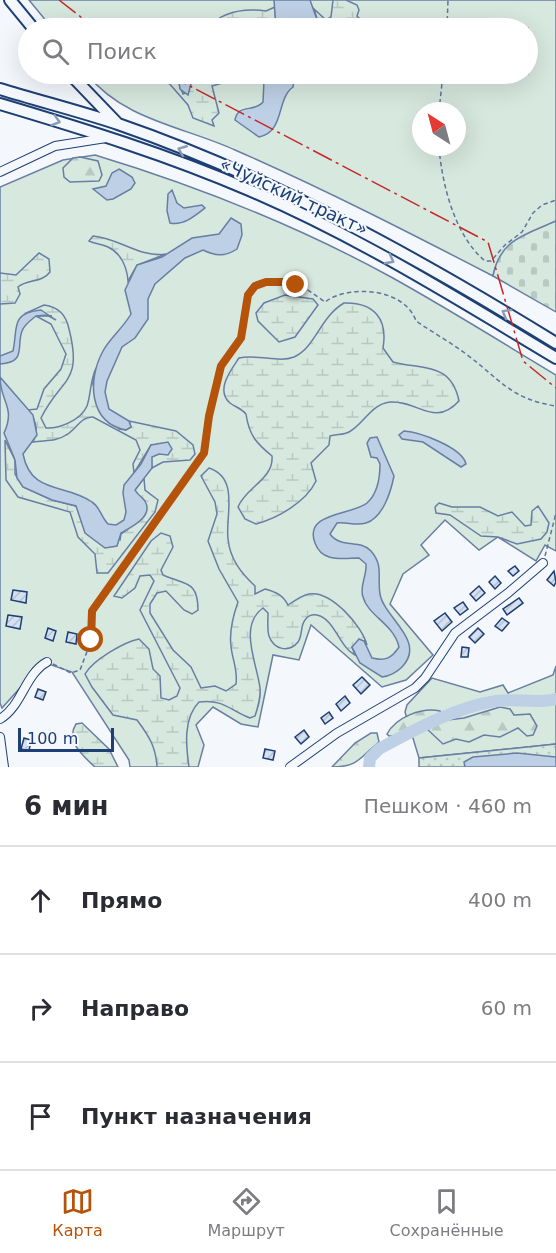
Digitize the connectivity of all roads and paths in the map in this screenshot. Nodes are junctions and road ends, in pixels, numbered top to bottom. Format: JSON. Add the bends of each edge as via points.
{"nodes":[{"id":1,"x":10,"y":0,"type":"edge"},
{"id":2,"x":448,"y":0,"type":"edge"},
{"id":3,"x":25,"y":18,"type":"edge"},
{"id":4,"x":447,"y":18,"type":"edge"},
{"id":5,"x":80,"y":84,"type":"edge"},
{"id":6,"x":442,"y":84,"type":"edge"},
{"id":7,"x":0,"y":89,"type":"edge"},
{"id":8,"x":441,"y":102,"type":"edge"},
{"id":9,"x":0,"y":104,"type":"edge"},
{"id":10,"x":118,"y":124,"type":"junction"},
{"id":11,"x":112,"y":137,"type":"junction"},
{"id":12,"x":441,"y":156,"type":"edge"},
{"id":13,"x":0,"y":172,"type":"edge"},
{"id":14,"x":556,"y":200,"type":"edge"},
{"id":15,"x":556,"y":343,"type":"edge"},
{"id":16,"x":556,"y":358,"type":"edge"},
{"id":17,"x":556,"y":406,"type":"edge"},
{"id":18,"x":556,"y":513,"type":"edge"},
{"id":19,"x":543,"y":563,"type":"joint"},
{"id":20,"x":47,"y":662,"type":"joint"},
{"id":21,"x":0,"y":719,"type":"edge"},
{"id":22,"x":0,"y":737,"type":"edge"},
{"id":23,"x":4,"y":767,"type":"edge"},
{"id":24,"x":290,"y":767,"type":"edge"}],
"edges":[{"from":1,"to":3,"type":"highway"},
{"from":2,"to":4,"type":"path"},
{"from":5,"to":10,"type":"highway"},
{"from":6,"to":8,"type":"path"},
{"from":7,"to":10,"type":"highway","name":"«Чуйский тракт»"},
{"from":9,"to":11,"type":"highway","name":"«Чуйский тракт»","one_way":true},
{"from":15,"to":10,"type":"highway","name":"«Чуйский тракт»","one_way":true,"via":[[332,217],[256,180]]},
{"from":11,"to":13,"type":"street","via":[[55,146]]},
{"from":11,"to":16,"type":"highway","name":"«Чуйский тракт»","one_way":true,"via":[[249,190],[327,226]]},
{"from":12,"to":14,"type":"path","via":[[454,212],[471,247],[485,261],[491,261],[522,232],[542,205]]},
{"from":17,"to":20,"type":"path","via":[[531,402],[503,386],[385,294],[359,290],[341,293],[325,302],[289,282],[255,286],[245,302],[241,338],[221,366],[204,453],[92,611],[91,640],[80,670],[71,673]]},
{"from":18,"to":19,"type":"path"},
{"from":19,"to":24,"type":"street","via":[[455,633],[415,688],[337,733]]},
{"from":20,"to":21,"type":"street","via":[[39,666],[22,695]]},
{"from":22,"to":23,"type":"street"}]}
